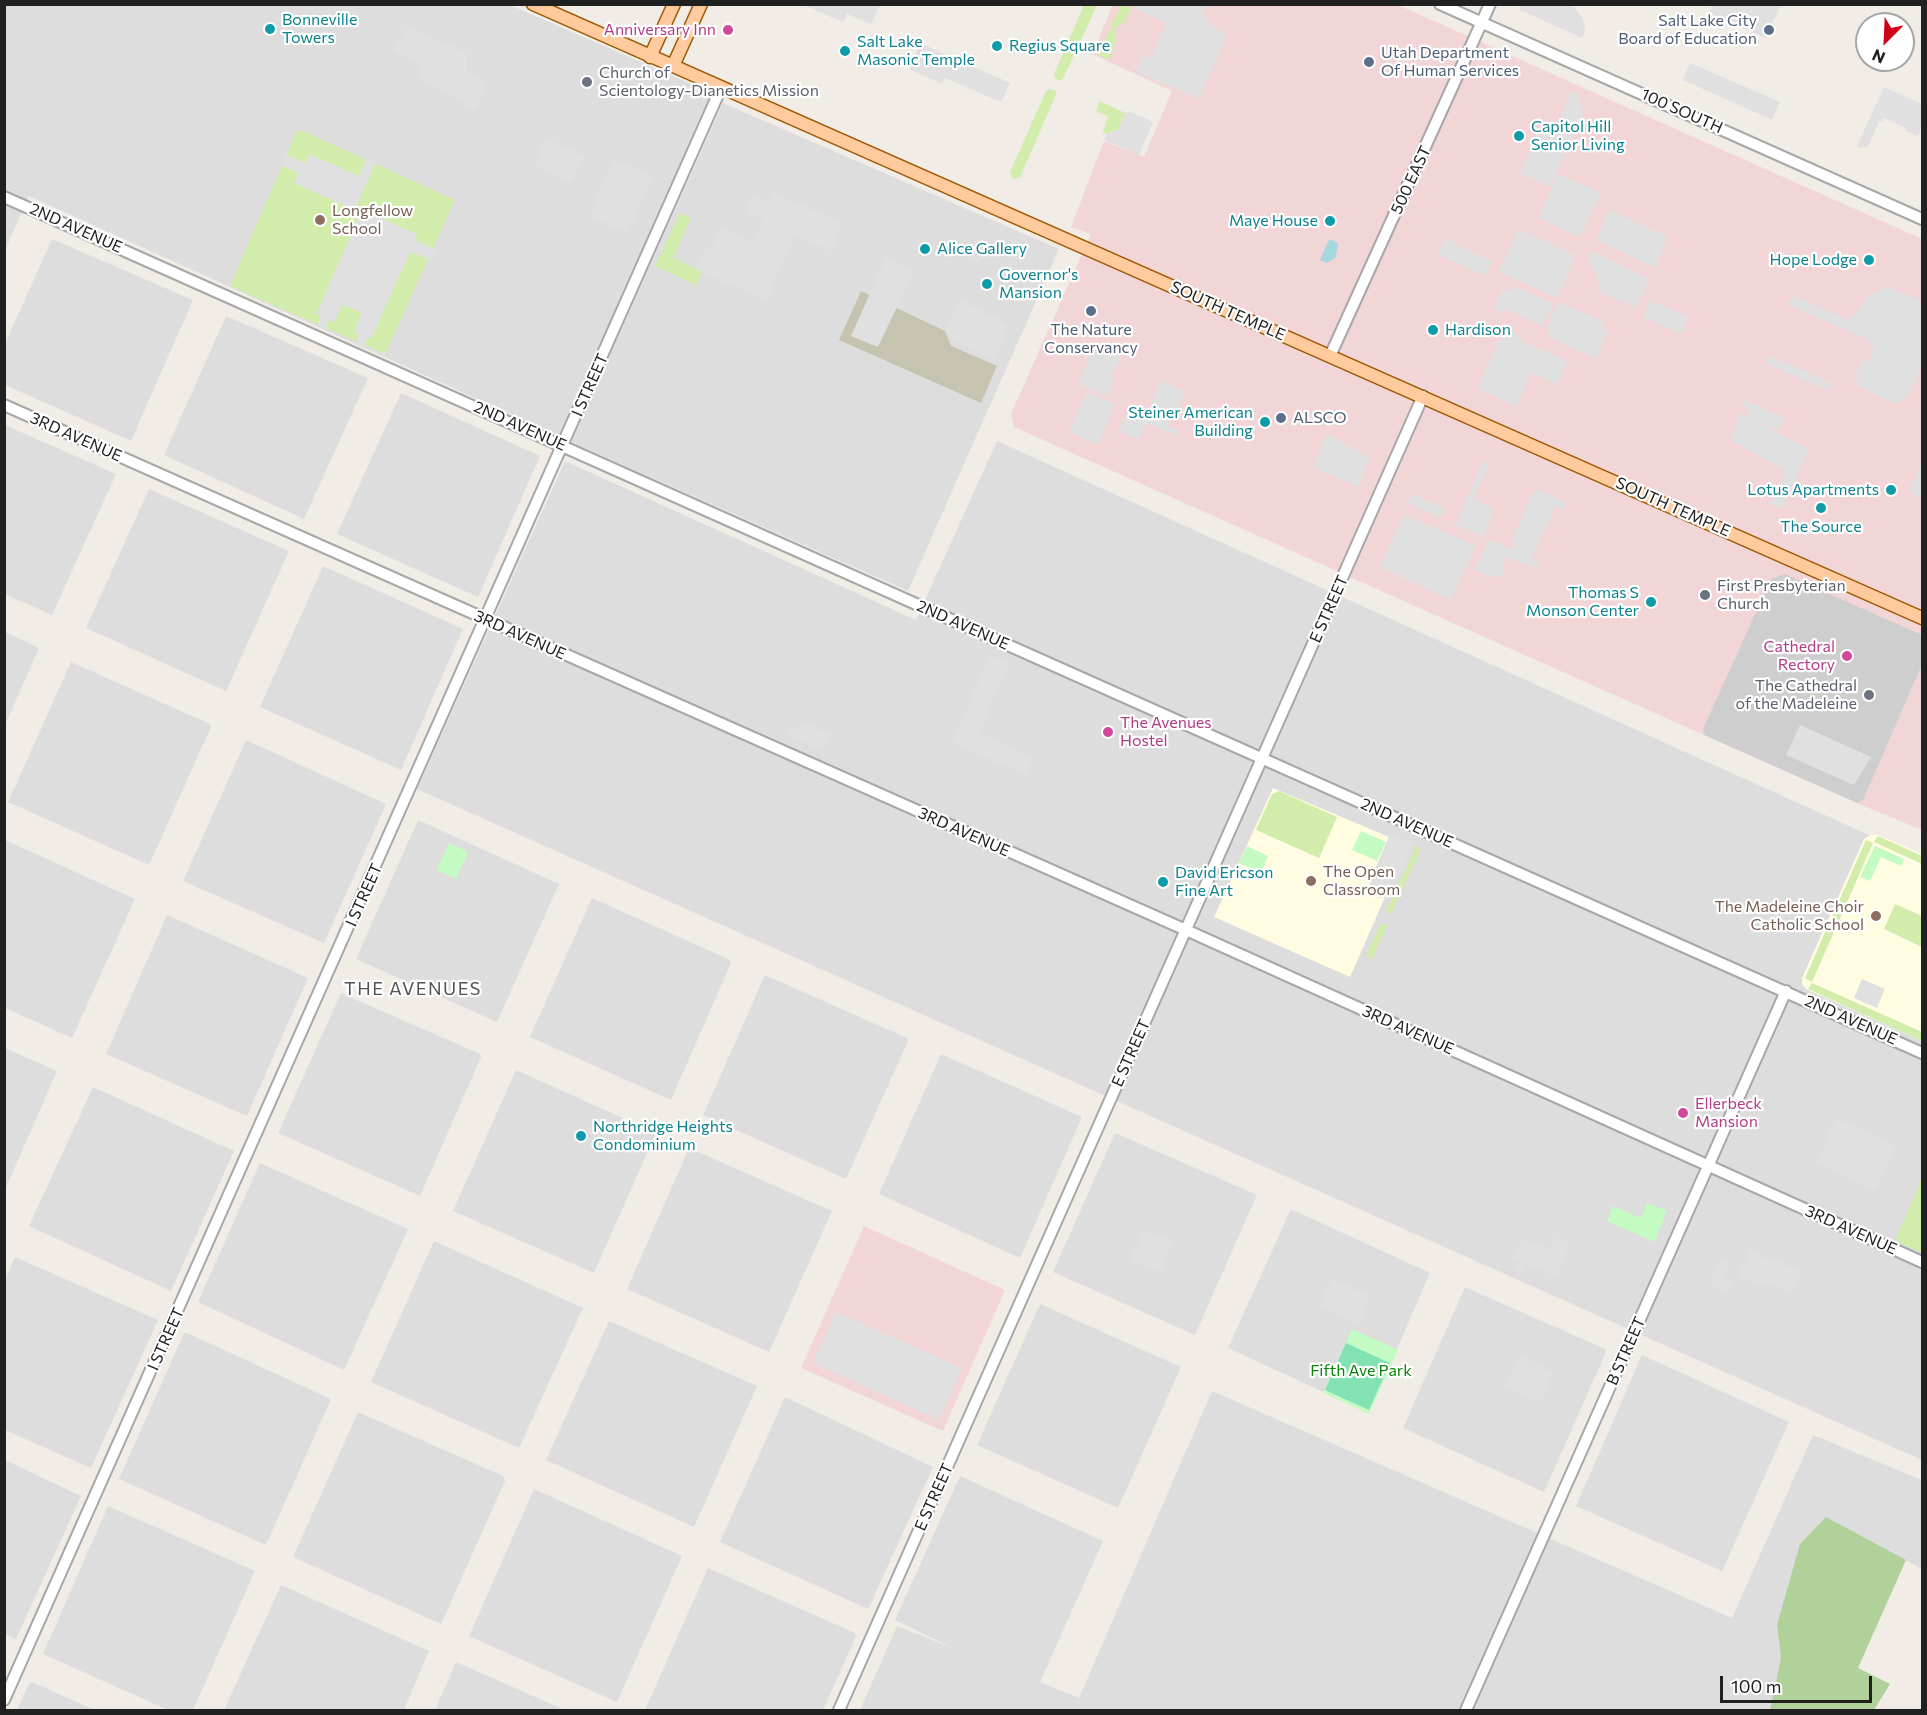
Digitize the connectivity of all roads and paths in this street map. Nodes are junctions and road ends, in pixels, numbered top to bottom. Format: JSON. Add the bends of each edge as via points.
{"nodes":[{"id":1,"x":533,"y":4,"type":"edge"},
{"id":2,"x":674,"y":4,"type":"edge"},
{"id":3,"x":701,"y":4,"type":"edge"},
{"id":4,"x":1440,"y":4,"type":"edge"},
{"id":5,"x":1490,"y":4,"type":"edge"},
{"id":6,"x":1482,"y":23,"type":"junction"},
{"id":7,"x":650,"y":57,"type":"junction"},
{"id":8,"x":673,"y":66,"type":"junction"},
{"id":9,"x":721,"y":88,"type":"junction"},
{"id":10,"x":4,"y":196,"type":"edge"},
{"id":11,"x":1923,"y":219,"type":"edge"},
{"id":12,"x":1330,"y":356,"type":"junction"},
{"id":13,"x":1423,"y":396,"type":"junction"},
{"id":14,"x":4,"y":405,"type":"edge"},
{"id":15,"x":563,"y":446,"type":"junction"},
{"id":16,"x":1923,"y":618,"type":"edge"},
{"id":17,"x":486,"y":620,"type":"junction"},
{"id":18,"x":1263,"y":759,"type":"junction"},
{"id":19,"x":1186,"y":930,"type":"junction"},
{"id":20,"x":1786,"y":991,"type":"junction"},
{"id":21,"x":1923,"y":1053,"type":"edge"},
{"id":22,"x":1708,"y":1166,"type":"junction"},
{"id":23,"x":1923,"y":1262,"type":"edge"},
{"id":24,"x":4,"y":1700,"type":"edge"},
{"id":25,"x":839,"y":1710,"type":"edge"},
{"id":26,"x":1466,"y":1710,"type":"edge"}],
"edges":[{"from":1,"to":7,"type":"main road","name":"SOUTH TEMPLE"},
{"from":2,"to":7,"type":"main road"},
{"from":3,"to":8,"type":"main road"},
{"from":4,"to":6,"type":"street","name":"100 SOUTH"},
{"from":5,"to":6,"type":"street","name":"500 EAST"},
{"from":6,"to":11,"type":"street","name":"100 SOUTH"},
{"from":6,"to":12,"type":"street","name":"500 EAST"},
{"from":7,"to":8,"type":"main road","name":"SOUTH TEMPLE"},
{"from":8,"to":9,"type":"main road","name":"SOUTH TEMPLE"},
{"from":9,"to":12,"type":"main road","name":"SOUTH TEMPLE"},
{"from":9,"to":15,"type":"street","name":"I STREET"},
{"from":10,"to":15,"type":"street","name":"2ND AVENUE"},
{"from":12,"to":13,"type":"main road","name":"SOUTH TEMPLE"},
{"from":13,"to":16,"type":"main road","name":"SOUTH TEMPLE"},
{"from":13,"to":18,"type":"street","name":"E STREET"},
{"from":14,"to":17,"type":"street","name":"3RD AVENUE"},
{"from":15,"to":17,"type":"street","name":"I STREET"},
{"from":15,"to":18,"type":"street","name":"2ND AVENUE"},
{"from":17,"to":19,"type":"street","name":"3RD AVENUE"},
{"from":17,"to":24,"type":"street","name":"I STREET"},
{"from":18,"to":19,"type":"street","name":"E STREET"},
{"from":18,"to":20,"type":"street","name":"2ND AVENUE"},
{"from":19,"to":22,"type":"street","name":"3RD AVENUE"},
{"from":19,"to":25,"type":"street","name":"E STREET"},
{"from":20,"to":21,"type":"street","name":"2ND AVENUE"},
{"from":20,"to":22,"type":"street","name":"B STREET"},
{"from":22,"to":23,"type":"street","name":"3RD AVENUE"},
{"from":22,"to":26,"type":"street","name":"B STREET"}]}
